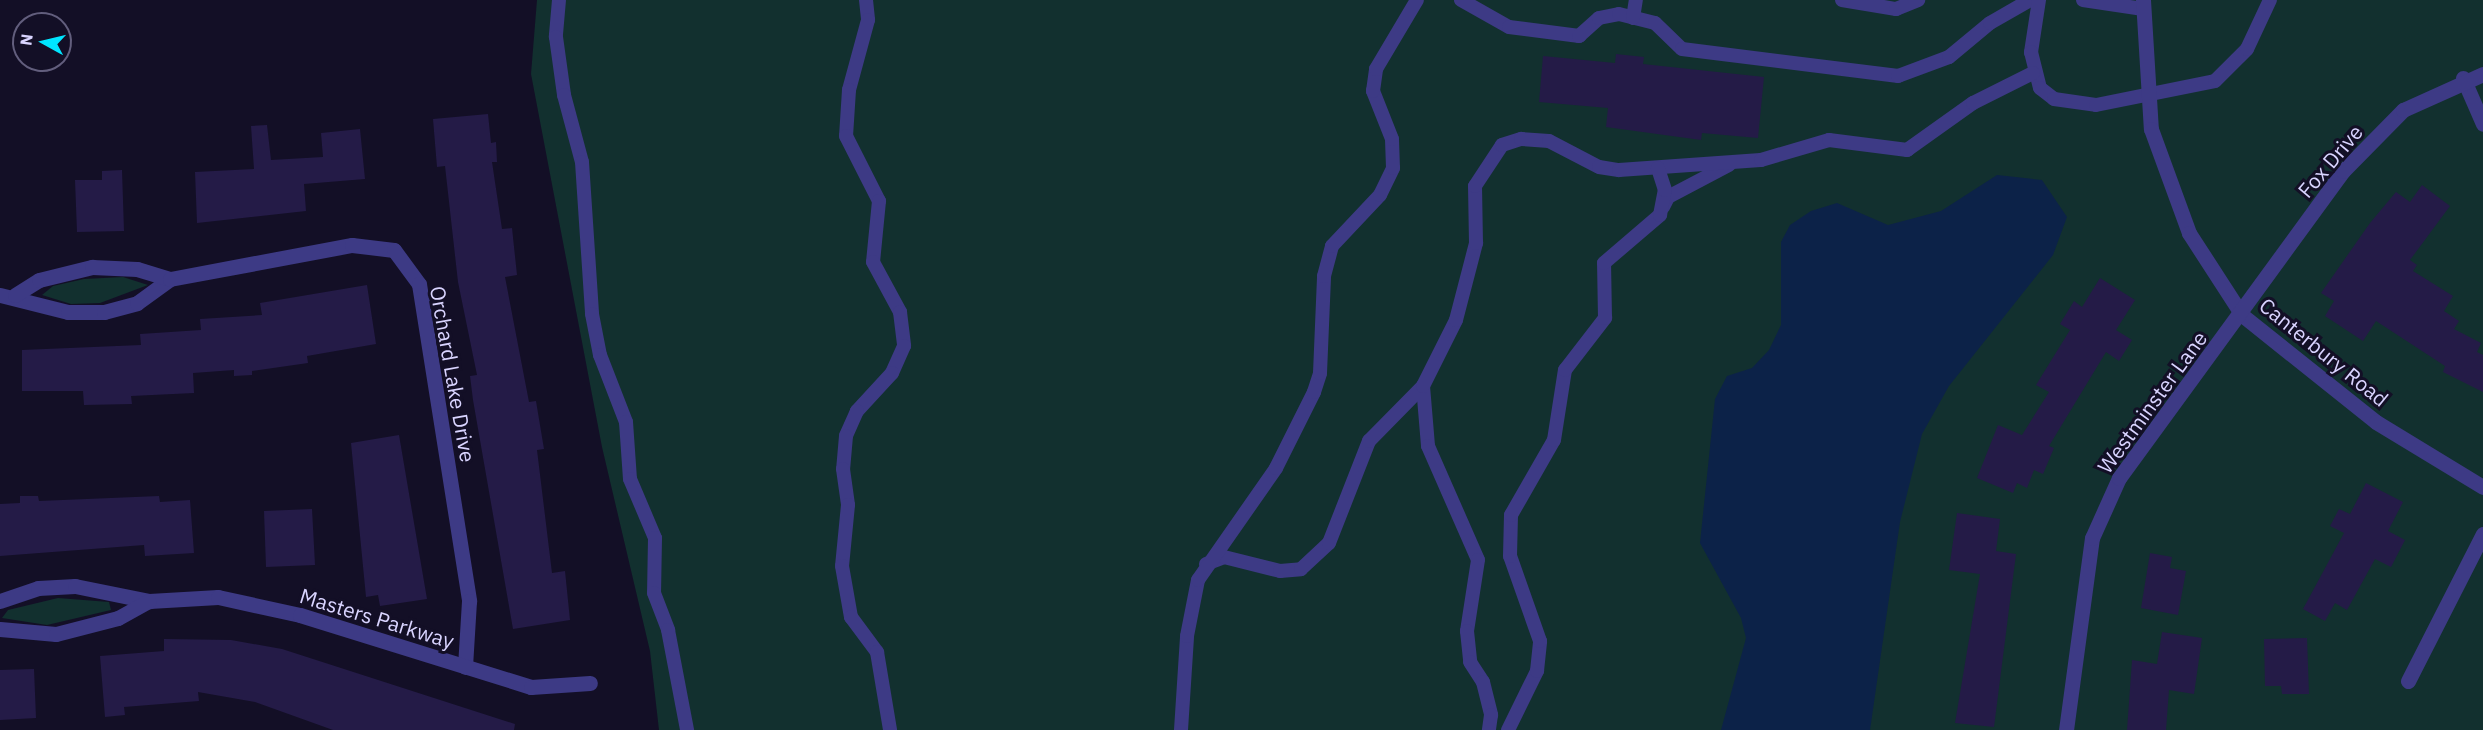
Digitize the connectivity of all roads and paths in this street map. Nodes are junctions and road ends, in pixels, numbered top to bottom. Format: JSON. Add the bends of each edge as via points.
{"nodes":[{"id":1,"x":559,"y":0,"type":"edge"},
{"id":2,"x":866,"y":0,"type":"edge"},
{"id":3,"x":1417,"y":0,"type":"edge"},
{"id":4,"x":1461,"y":0,"type":"edge"},
{"id":5,"x":1636,"y":0,"type":"edge"},
{"id":6,"x":1842,"y":0,"type":"edge"},
{"id":7,"x":1918,"y":0,"type":"edge"},
{"id":8,"x":2030,"y":0,"type":"edge"},
{"id":9,"x":2040,"y":0,"type":"edge"},
{"id":10,"x":2083,"y":0,"type":"edge"},
{"id":11,"x":2270,"y":0,"type":"edge"},
{"id":12,"x":2143,"y":4,"type":"edge"},
{"id":13,"x":1633,"y":18,"type":"junction"},
{"id":14,"x":2032,"y":73,"type":"junction"},
{"id":15,"x":2483,"y":74,"type":"edge"},
{"id":16,"x":2463,"y":78,"type":"junction"},
{"id":17,"x":2148,"y":98,"type":"junction"},
{"id":18,"x":2483,"y":124,"type":"edge"},
{"id":19,"x":1761,"y":160,"type":"junction"},
{"id":20,"x":1658,"y":168,"type":"junction"},
{"id":21,"x":1660,"y":214,"type":"junction"},
{"id":22,"x":170,"y":279,"type":"junction"},
{"id":23,"x":8,"y":295,"type":"edge"},
{"id":24,"x":2242,"y":315,"type":"junction"},
{"id":25,"x":1423,"y":386,"type":"junction"},
{"id":26,"x":2483,"y":487,"type":"edge"},
{"id":27,"x":2483,"y":534,"type":"edge"},
{"id":28,"x":1206,"y":564,"type":"junction"},
{"id":29,"x":0,"y":601,"type":"edge"},
{"id":30,"x":149,"y":601,"type":"junction"},
{"id":31,"x":0,"y":629,"type":"edge"},
{"id":32,"x":465,"y":667,"type":"junction"},
{"id":33,"x":2408,"y":681,"type":"dead end"},
{"id":34,"x":590,"y":683,"type":"dead end"},
{"id":35,"x":687,"y":730,"type":"edge"},
{"id":36,"x":890,"y":730,"type":"edge"},
{"id":37,"x":1181,"y":730,"type":"edge"},
{"id":38,"x":1490,"y":730,"type":"edge"},
{"id":39,"x":1509,"y":730,"type":"edge"},
{"id":40,"x":2066,"y":730,"type":"edge"}],
"edges":[{"from":1,"to":35,"type":"lane","via":[[556,37],[567,113],[582,162],[592,314],[600,355],[626,422],[630,479],[655,538],[654,593],[668,630]]},
{"from":2,"to":36,"type":"lane","via":[[868,20],[849,90],[846,136],[879,201],[873,262],[900,312],[903,346],[892,373],[857,411],[846,436],[842,566],[851,617],[877,652]]},
{"from":3,"to":28,"type":"lane","via":[[1376,69],[1373,91],[1392,139],[1393,168],[1380,195],[1332,246],[1324,276],[1314,392],[1276,468]]},
{"from":4,"to":13,"type":"lane","via":[[1509,27],[1579,36],[1599,18]]},
{"from":5,"to":13,"type":"lane"},
{"from":6,"to":7,"type":"lane","via":[[1896,9]]},
{"from":8,"to":13,"type":"lane","via":[[1990,23],[1949,57],[1898,76],[1682,50],[1655,23]]},
{"from":9,"to":14,"type":"lane"},
{"from":10,"to":12,"type":"lane"},
{"from":11,"to":17,"type":"lane","via":[[2233,68],[2215,81]]},
{"from":12,"to":17,"type":"street","name":"Canterbury Road"},
{"from":14,"to":17,"type":"lane","via":[[2054,99],[2075,105]]},
{"from":14,"to":19,"type":"lane","via":[[1973,103],[1907,150],[1829,140]]},
{"from":15,"to":16,"type":"street","name":"Fox Drive"},
{"from":16,"to":18,"type":"street"},
{"from":16,"to":24,"type":"street","name":"Fox Drive","via":[[2403,110],[2343,171]]},
{"from":17,"to":24,"type":"street","name":"Canterbury Road","via":[[2151,129],[2189,233]]},
{"from":19,"to":20,"type":"lane"},
{"from":19,"to":21,"type":"lane","via":[[1729,165],[1689,184],[1668,197]]},
{"from":20,"to":21,"type":"lane","via":[[1665,190]]},
{"from":20,"to":25,"type":"lane","via":[[1599,167],[1549,141],[1521,139],[1502,145],[1475,186],[1476,243],[1456,320]]},
{"from":21,"to":39,"type":"lane","via":[[1605,263],[1605,318],[1565,370],[1554,440],[1510,515],[1510,556],[1539,625],[1540,649],[1537,671]]},
{"from":22,"to":23,"type":"street","name":"Orchard Lake Drive","via":[[137,269],[92,267],[39,280]]},
{"from":22,"to":23,"type":"street","name":"Orchard Lake Drive","via":[[136,303],[104,312],[68,312]]},
{"from":22,"to":32,"type":"street","name":"Orchard Lake Drive","via":[[352,245],[394,250],[418,284],[469,601]]},
{"from":24,"to":26,"type":"street","name":"Canterbury Road","via":[[2376,422]]},
{"from":24,"to":40,"type":"street","name":"Westminster Lane","via":[[2119,478],[2092,538]]},
{"from":25,"to":28,"type":"lane","via":[[1369,441],[1329,543],[1313,560],[1300,569],[1280,571],[1224,557]]},
{"from":25,"to":38,"type":"lane","via":[[1428,446],[1478,560],[1467,631],[1470,662],[1483,682],[1491,715]]},
{"from":27,"to":33,"type":"street"},
{"from":28,"to":37,"type":"lane","via":[[1191,610]]},
{"from":29,"to":30,"type":"street","name":"Masters Parkway","via":[[38,588],[75,586]]},
{"from":30,"to":31,"type":"street","name":"Masters Parkway","via":[[118,618],[56,634]]},
{"from":30,"to":32,"type":"street","name":"Masters Parkway","via":[[218,597],[257,603]]},
{"from":32,"to":34,"type":"street","name":"Masters Parkway","via":[[531,687]]}]}
